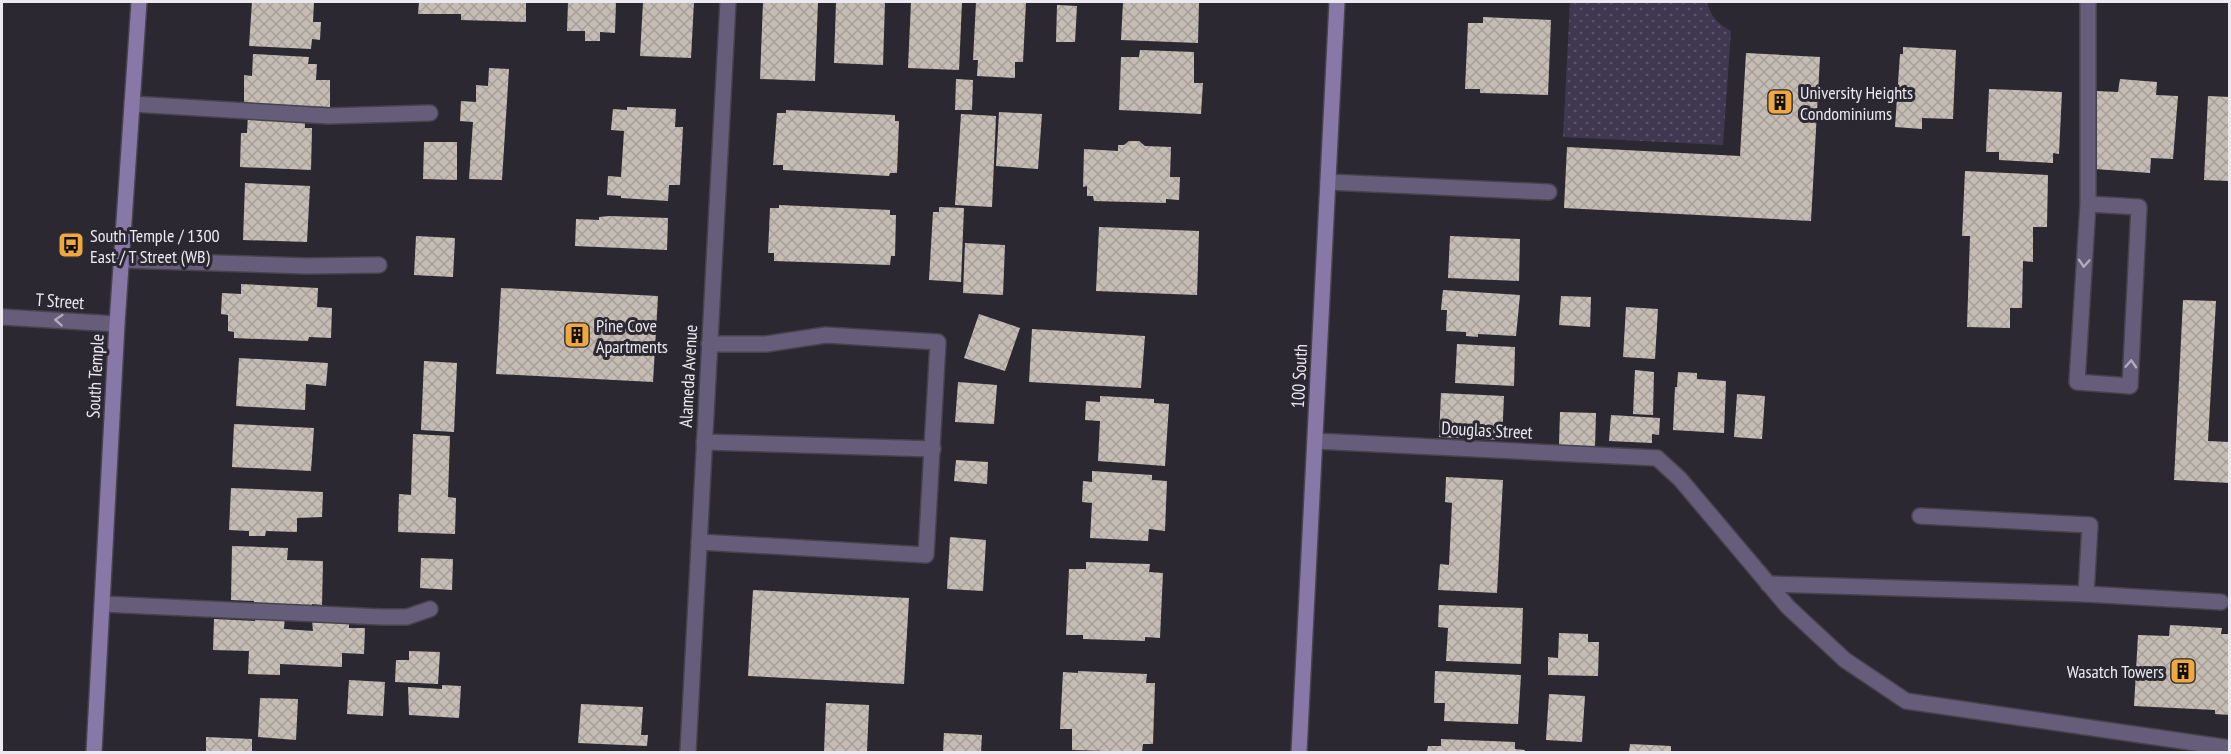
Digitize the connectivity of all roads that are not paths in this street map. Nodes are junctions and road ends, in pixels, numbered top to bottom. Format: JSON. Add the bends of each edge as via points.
{"nodes":[{"id":1,"x":139,"y":2,"type":"edge"},
{"id":2,"x":728,"y":2,"type":"edge"},
{"id":3,"x":1337,"y":2,"type":"edge"},
{"id":4,"x":2088,"y":2,"type":"edge"},
{"id":5,"x":132,"y":104,"type":"junction"},
{"id":6,"x":430,"y":113,"type":"dead end"},
{"id":7,"x":1328,"y":182,"type":"junction"},
{"id":8,"x":1549,"y":192,"type":"dead end"},
{"id":9,"x":2088,"y":204,"type":"junction"},
{"id":10,"x":121,"y":261,"type":"junction"},
{"id":11,"x":379,"y":265,"type":"dead end"},
{"id":12,"x":2,"y":317,"type":"edge"},
{"id":13,"x":117,"y":324,"type":"junction"},
{"id":14,"x":709,"y":344,"type":"junction"},
{"id":15,"x":1315,"y":441,"type":"junction"},
{"id":16,"x":704,"y":442,"type":"junction"},
{"id":17,"x":933,"y":449,"type":"junction"},
{"id":18,"x":1920,"y":516,"type":"dead end"},
{"id":19,"x":699,"y":542,"type":"junction"},
{"id":20,"x":1768,"y":584,"type":"junction"},
{"id":21,"x":2086,"y":594,"type":"junction"},
{"id":22,"x":2221,"y":602,"type":"dead end"},
{"id":23,"x":102,"y":604,"type":"junction"},
{"id":24,"x":430,"y":609,"type":"dead end"},
{"id":25,"x":2229,"y":748,"type":"edge"},
{"id":26,"x":94,"y":753,"type":"edge"},
{"id":27,"x":688,"y":753,"type":"edge"},
{"id":28,"x":1299,"y":753,"type":"edge"}],
"edges":[{"from":1,"to":5,"type":"main road","name":"South Temple"},
{"from":2,"to":14,"type":"street","name":"Alameda Avenue"},
{"from":3,"to":7,"type":"main road","name":"100 South"},
{"from":4,"to":9,"type":"street"},
{"from":5,"to":6,"type":"street","via":[[329,116]]},
{"from":5,"to":10,"type":"main road","name":"South Temple"},
{"from":7,"to":8,"type":"street"},
{"from":7,"to":15,"type":"main road","name":"100 South"},
{"from":9,"to":9,"type":"street","one_way":true,"via":[[2077,382],[2130,386],[2139,207]]},
{"from":10,"to":11,"type":"street"},
{"from":10,"to":13,"type":"main road","name":"South Temple"},
{"from":13,"to":12,"type":"street","name":"T Street","one_way":true},
{"from":13,"to":23,"type":"main road","name":"South Temple"},
{"from":14,"to":16,"type":"street","name":"Alameda Avenue"},
{"from":14,"to":17,"type":"street","via":[[766,344],[826,335],[938,342]]},
{"from":15,"to":20,"type":"street","name":"Douglas Street","via":[[1657,458],[1680,479]]},
{"from":15,"to":28,"type":"main road","name":"100 South"},
{"from":16,"to":17,"type":"street"},
{"from":16,"to":19,"type":"street","name":"Alameda Avenue"},
{"from":17,"to":19,"type":"street","via":[[926,555]]},
{"from":18,"to":21,"type":"street","via":[[2090,525]]},
{"from":19,"to":27,"type":"street","name":"Alameda Avenue"},
{"from":20,"to":21,"type":"street"},
{"from":20,"to":25,"type":"street","via":[[1845,660],[1906,701]]},
{"from":21,"to":22,"type":"street"},
{"from":23,"to":24,"type":"street","via":[[382,617],[407,617]]},
{"from":23,"to":26,"type":"main road","name":"South Temple"}]}
